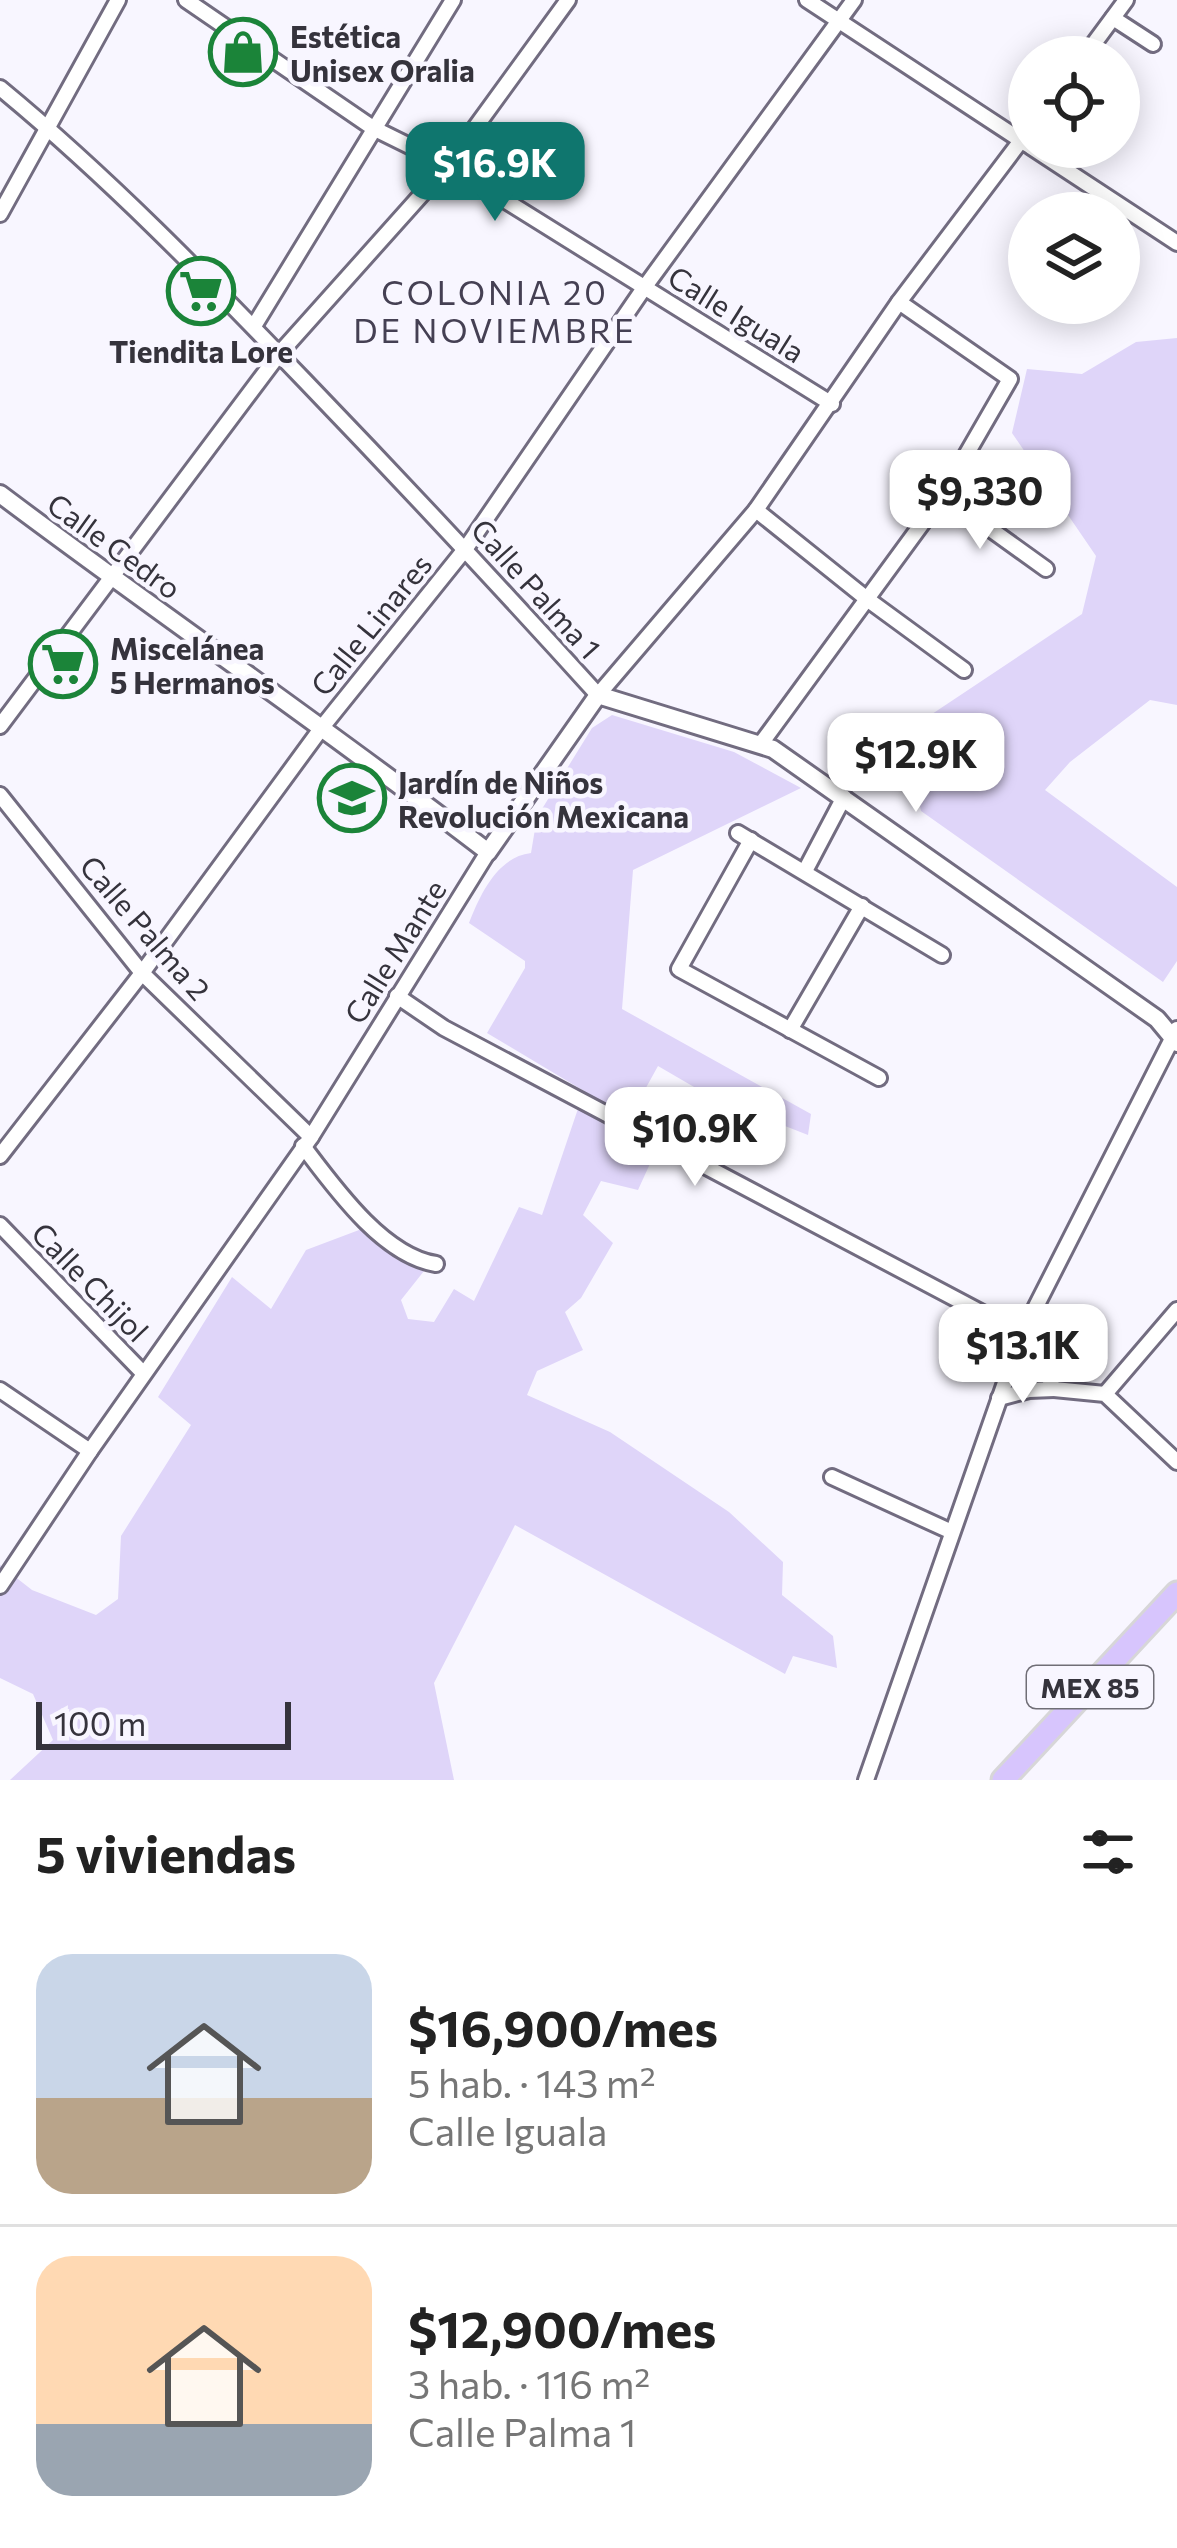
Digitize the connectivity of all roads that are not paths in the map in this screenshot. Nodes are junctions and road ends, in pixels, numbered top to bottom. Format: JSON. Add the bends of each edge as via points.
{"nodes":[{"id":1,"x":118,"y":0,"type":"edge"},
{"id":2,"x":186,"y":0,"type":"edge"},
{"id":3,"x":453,"y":0,"type":"edge"},
{"id":4,"x":568,"y":0,"type":"edge"},
{"id":5,"x":807,"y":0,"type":"edge"},
{"id":6,"x":854,"y":0,"type":"edge"},
{"id":7,"x":1126,"y":0,"type":"edge"},
{"id":8,"x":1113,"y":18,"type":"junction"},
{"id":9,"x":838,"y":22,"type":"junction"},
{"id":10,"x":1100,"y":36,"type":"edge"},
{"id":11,"x":1153,"y":44,"type":"dead end"},
{"id":12,"x":0,"y":88,"type":"edge"},
{"id":13,"x":373,"y":128,"type":"junction"},
{"id":14,"x":1008,"y":128,"type":"edge"},
{"id":15,"x":50,"y":129,"type":"junction"},
{"id":16,"x":448,"y":165,"type":"junction"},
{"id":17,"x":1008,"y":166,"type":"edge"},
{"id":18,"x":1062,"y":168,"type":"edge"},
{"id":19,"x":1093,"y":192,"type":"edge"},
{"id":20,"x":0,"y":214,"type":"edge"},
{"id":21,"x":1140,"y":223,"type":"edge"},
{"id":22,"x":1177,"y":243,"type":"edge"},
{"id":23,"x":644,"y":288,"type":"junction"},
{"id":24,"x":899,"y":302,"type":"junction"},
{"id":25,"x":254,"y":326,"type":"junction"},
{"id":26,"x":279,"y":354,"type":"junction"},
{"id":27,"x":832,"y":404,"type":"junction"},
{"id":28,"x":0,"y":494,"type":"edge"},
{"id":29,"x":943,"y":495,"type":"junction"},
{"id":30,"x":756,"y":509,"type":"junction"},
{"id":31,"x":466,"y":548,"type":"junction"},
{"id":32,"x":1046,"y":569,"type":"dead end"},
{"id":33,"x":110,"y":576,"type":"junction"},
{"id":34,"x":867,"y":599,"type":"junction"},
{"id":35,"x":964,"y":670,"type":"dead end"},
{"id":36,"x":598,"y":695,"type":"junction"},
{"id":37,"x":0,"y":726,"type":"edge"},
{"id":38,"x":323,"y":726,"type":"junction"},
{"id":39,"x":760,"y":745,"type":"junction"},
{"id":40,"x":0,"y":795,"type":"edge"},
{"id":41,"x":844,"y":797,"type":"junction"},
{"id":42,"x":488,"y":851,"type":"junction"},
{"id":43,"x":805,"y":871,"type":"junction"},
{"id":44,"x":862,"y":906,"type":"junction"},
{"id":45,"x":942,"y":955,"type":"dead end"},
{"id":46,"x":142,"y":973,"type":"junction"},
{"id":47,"x":398,"y":996,"type":"junction"},
{"id":48,"x":790,"y":1030,"type":"junction"},
{"id":49,"x":1175,"y":1037,"type":"edge"},
{"id":50,"x":880,"y":1078,"type":"dead end"},
{"id":51,"x":307,"y":1142,"type":"junction"},
{"id":52,"x":0,"y":1156,"type":"edge"},
{"id":53,"x":0,"y":1225,"type":"edge"},
{"id":54,"x":436,"y":1264,"type":"dead end"},
{"id":55,"x":1037,"y":1305,"type":"junction"},
{"id":56,"x":1177,"y":1310,"type":"edge"},
{"id":57,"x":1022,"y":1334,"type":"junction"},
{"id":58,"x":143,"y":1373,"type":"junction"},
{"id":59,"x":1054,"y":1389,"type":"junction"},
{"id":60,"x":0,"y":1390,"type":"edge"},
{"id":61,"x":1106,"y":1394,"type":"junction"},
{"id":62,"x":999,"y":1398,"type":"junction"},
{"id":63,"x":90,"y":1451,"type":"junction"},
{"id":64,"x":1177,"y":1462,"type":"edge"},
{"id":65,"x":832,"y":1477,"type":"dead end"},
{"id":66,"x":952,"y":1532,"type":"junction"},
{"id":67,"x":0,"y":1586,"type":"edge"},
{"id":68,"x":1177,"y":1593,"type":"edge"},
{"id":69,"x":866,"y":1780,"type":"edge"},
{"id":70,"x":1003,"y":1780,"type":"edge"}],
"edges":[{"from":1,"to":15,"type":"street"},
{"from":2,"to":13,"type":"street","name":"Calle Iguala"},
{"from":3,"to":13,"type":"street"},
{"from":4,"to":16,"type":"street"},
{"from":5,"to":9,"type":"street"},
{"from":6,"to":9,"type":"street","name":"Calle Linares"},
{"from":7,"to":8,"type":"street"},
{"from":8,"to":10,"type":"street"},
{"from":8,"to":11,"type":"street"},
{"from":9,"to":14,"type":"street"},
{"from":9,"to":23,"type":"street","name":"Calle Linares"},
{"from":12,"to":15,"type":"street","name":"Calle Palma 1"},
{"from":13,"to":16,"type":"street","name":"Calle Iguala"},
{"from":13,"to":25,"type":"street"},
{"from":15,"to":20,"type":"street"},
{"from":15,"to":25,"type":"street","name":"Calle Palma 1"},
{"from":16,"to":23,"type":"street","name":"Calle Iguala"},
{"from":16,"to":26,"type":"street"},
{"from":17,"to":24,"type":"street","name":"Calle Mante"},
{"from":18,"to":19,"type":"street"},
{"from":21,"to":22,"type":"street"},
{"from":23,"to":27,"type":"street","name":"Calle Iguala"},
{"from":23,"to":31,"type":"street","name":"Calle Linares"},
{"from":24,"to":27,"type":"street","name":"Calle Mante"},
{"from":24,"to":29,"type":"street","via":[[1010,379]]},
{"from":25,"to":26,"type":"street","name":"Calle Palma 1"},
{"from":26,"to":31,"type":"street","name":"Calle Palma 1"},
{"from":26,"to":33,"type":"street"},
{"from":27,"to":30,"type":"street","name":"Calle Mante"},
{"from":28,"to":33,"type":"street","name":"Calle Cedro"},
{"from":29,"to":32,"type":"street"},
{"from":29,"to":34,"type":"street"},
{"from":30,"to":34,"type":"street"},
{"from":30,"to":36,"type":"street","name":"Calle Mante"},
{"from":31,"to":36,"type":"street","name":"Calle Palma 1"},
{"from":31,"to":38,"type":"street","name":"Calle Linares"},
{"from":33,"to":37,"type":"street"},
{"from":33,"to":38,"type":"street","name":"Calle Cedro"},
{"from":34,"to":35,"type":"street"},
{"from":34,"to":39,"type":"street"},
{"from":36,"to":39,"type":"street","name":"Calle Palma 1"},
{"from":36,"to":42,"type":"street","name":"Calle Mante"},
{"from":38,"to":42,"type":"street","name":"Calle Cedro"},
{"from":38,"to":46,"type":"street","name":"Calle Linares"},
{"from":39,"to":41,"type":"street","name":"Calle Palma 1"},
{"from":40,"to":46,"type":"street","name":"Calle Palma 2"},
{"from":41,"to":43,"type":"street"},
{"from":41,"to":49,"type":"street","name":"Calle Palma 1"},
{"from":42,"to":47,"type":"street","name":"Calle Mante"},
{"from":43,"to":44,"type":"street"},
{"from":43,"to":48,"type":"street","via":[[744,836],[679,969]]},
{"from":44,"to":45,"type":"street"},
{"from":44,"to":48,"type":"street"},
{"from":46,"to":51,"type":"street","name":"Calle Palma 2"},
{"from":46,"to":52,"type":"street","name":"Calle Linares"},
{"from":47,"to":51,"type":"street","name":"Calle Mante"},
{"from":47,"to":57,"type":"street","via":[[444,1028]]},
{"from":48,"to":50,"type":"street"},
{"from":49,"to":55,"type":"street"},
{"from":51,"to":54,"type":"street","name":"Calle Palma 2","via":[[370,1226],[419,1262]]},
{"from":51,"to":58,"type":"street","name":"Calle Mante"},
{"from":53,"to":58,"type":"street","name":"Calle Chijol"},
{"from":55,"to":57,"type":"street"},
{"from":55,"to":59,"type":"street","via":[[1042,1364]]},
{"from":56,"to":61,"type":"street"},
{"from":57,"to":62,"type":"street"},
{"from":58,"to":63,"type":"street","name":"Calle Mante"},
{"from":59,"to":61,"type":"street"},
{"from":59,"to":62,"type":"street"},
{"from":60,"to":63,"type":"street"},
{"from":61,"to":64,"type":"street"},
{"from":62,"to":66,"type":"street"},
{"from":63,"to":67,"type":"street","name":"Calle Mante"},
{"from":65,"to":66,"type":"street"},
{"from":66,"to":69,"type":"street"},
{"from":68,"to":70,"type":"main road","number":"MEX 85"}]}
